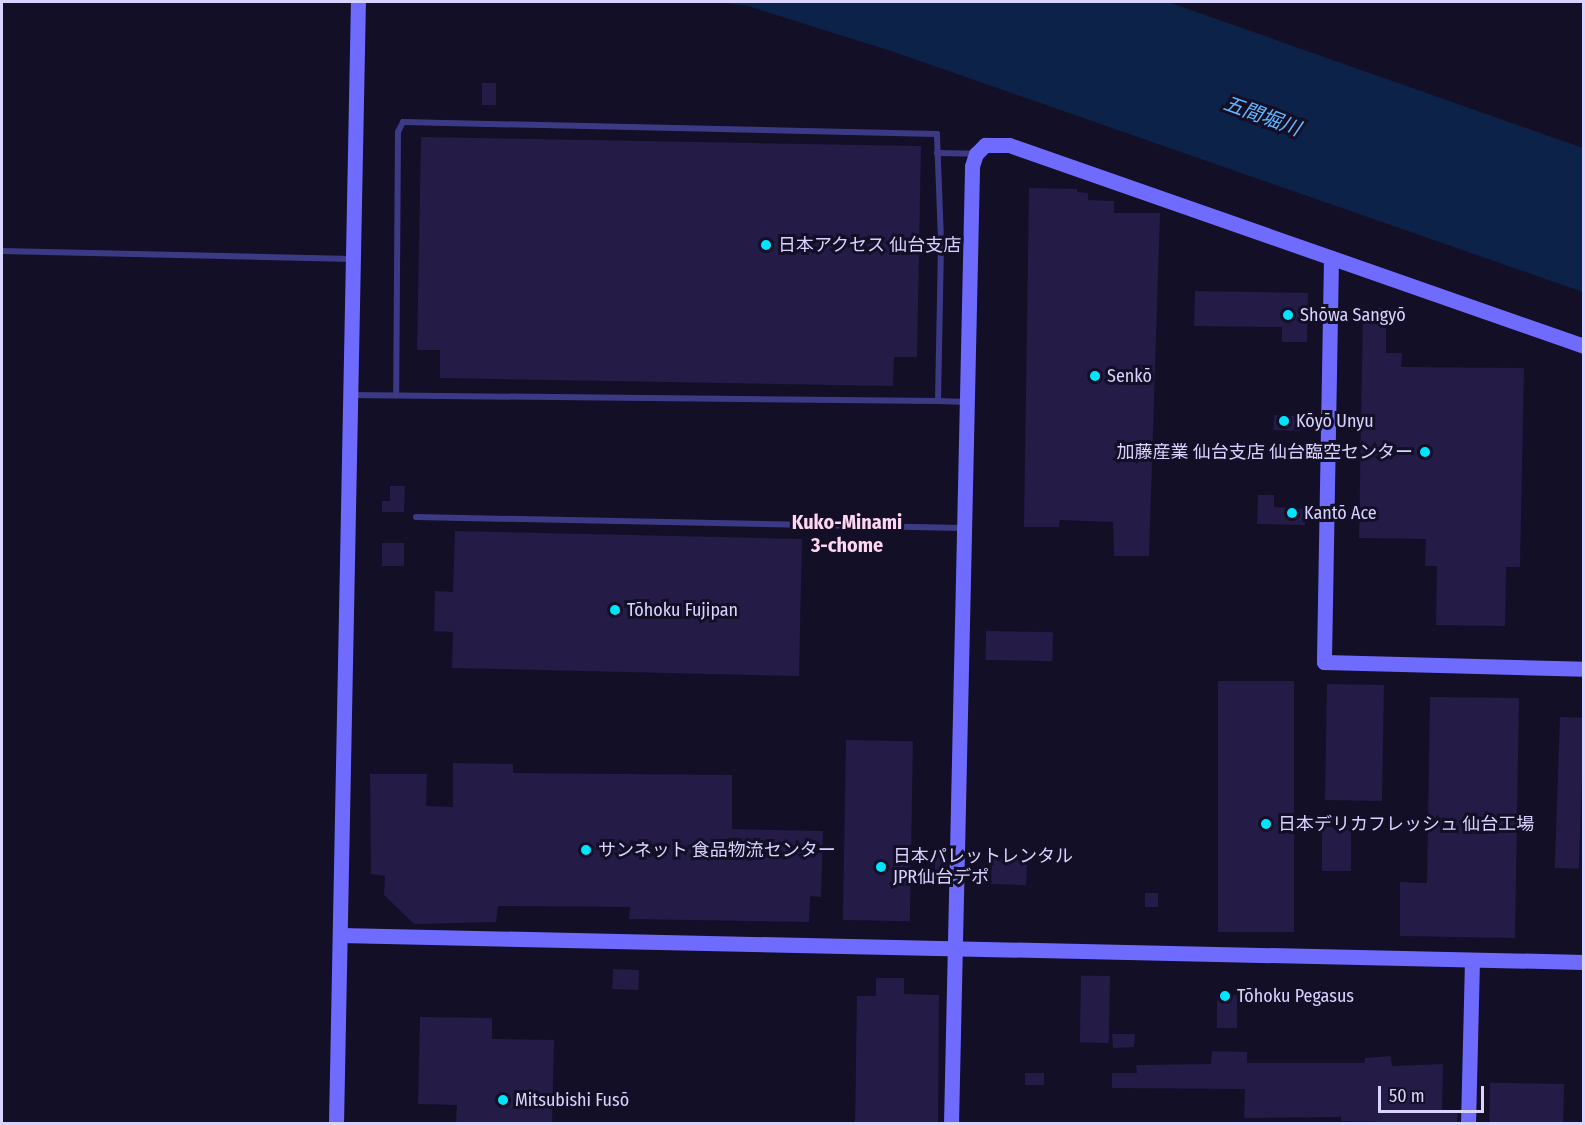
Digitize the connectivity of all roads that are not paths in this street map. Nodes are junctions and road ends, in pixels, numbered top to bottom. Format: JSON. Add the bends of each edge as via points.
{"nodes":[{"id":1,"x":358,"y":2,"type":"edge"},
{"id":2,"x":937,"y":153,"type":"junction"},
{"id":3,"x":976,"y":154,"type":"junction"},
{"id":4,"x":2,"y":251,"type":"edge"},
{"id":5,"x":1331,"y":258,"type":"junction"},
{"id":6,"x":353,"y":259,"type":"junction"},
{"id":7,"x":1584,"y":346,"type":"edge"},
{"id":8,"x":396,"y":392,"type":"junction"},
{"id":9,"x":351,"y":395,"type":"junction"},
{"id":10,"x":938,"y":401,"type":"junction"},
{"id":11,"x":967,"y":402,"type":"junction"},
{"id":12,"x":416,"y":517,"type":"dead end"},
{"id":13,"x":964,"y":528,"type":"junction"},
{"id":14,"x":1584,"y":669,"type":"edge"},
{"id":15,"x":340,"y":934,"type":"junction"},
{"id":16,"x":955,"y":946,"type":"junction"},
{"id":17,"x":1472,"y":962,"type":"junction"},
{"id":18,"x":1584,"y":962,"type":"edge"},
{"id":19,"x":336,"y":1124,"type":"edge"},
{"id":20,"x":951,"y":1124,"type":"edge"},
{"id":21,"x":1468,"y":1124,"type":"edge"}],
"edges":[{"from":1,"to":6,"type":"street"},
{"from":2,"to":3,"type":"lane"},
{"from":2,"to":8,"type":"lane","via":[[937,134],[403,122],[398,132]]},
{"from":2,"to":10,"type":"lane"},
{"from":3,"to":5,"type":"street","via":[[985,145],[1009,146]]},
{"from":3,"to":11,"type":"street","via":[[972,166]]},
{"from":4,"to":6,"type":"lane"},
{"from":5,"to":7,"type":"street"},
{"from":5,"to":14,"type":"street","via":[[1324,662]]},
{"from":6,"to":9,"type":"street"},
{"from":8,"to":9,"type":"lane"},
{"from":8,"to":10,"type":"lane"},
{"from":9,"to":15,"type":"street"},
{"from":10,"to":11,"type":"lane"},
{"from":11,"to":13,"type":"street"},
{"from":12,"to":13,"type":"lane"},
{"from":13,"to":16,"type":"street"},
{"from":15,"to":16,"type":"street"},
{"from":15,"to":19,"type":"street"},
{"from":16,"to":17,"type":"street"},
{"from":16,"to":20,"type":"street"},
{"from":17,"to":18,"type":"street"},
{"from":17,"to":21,"type":"street"}]}
